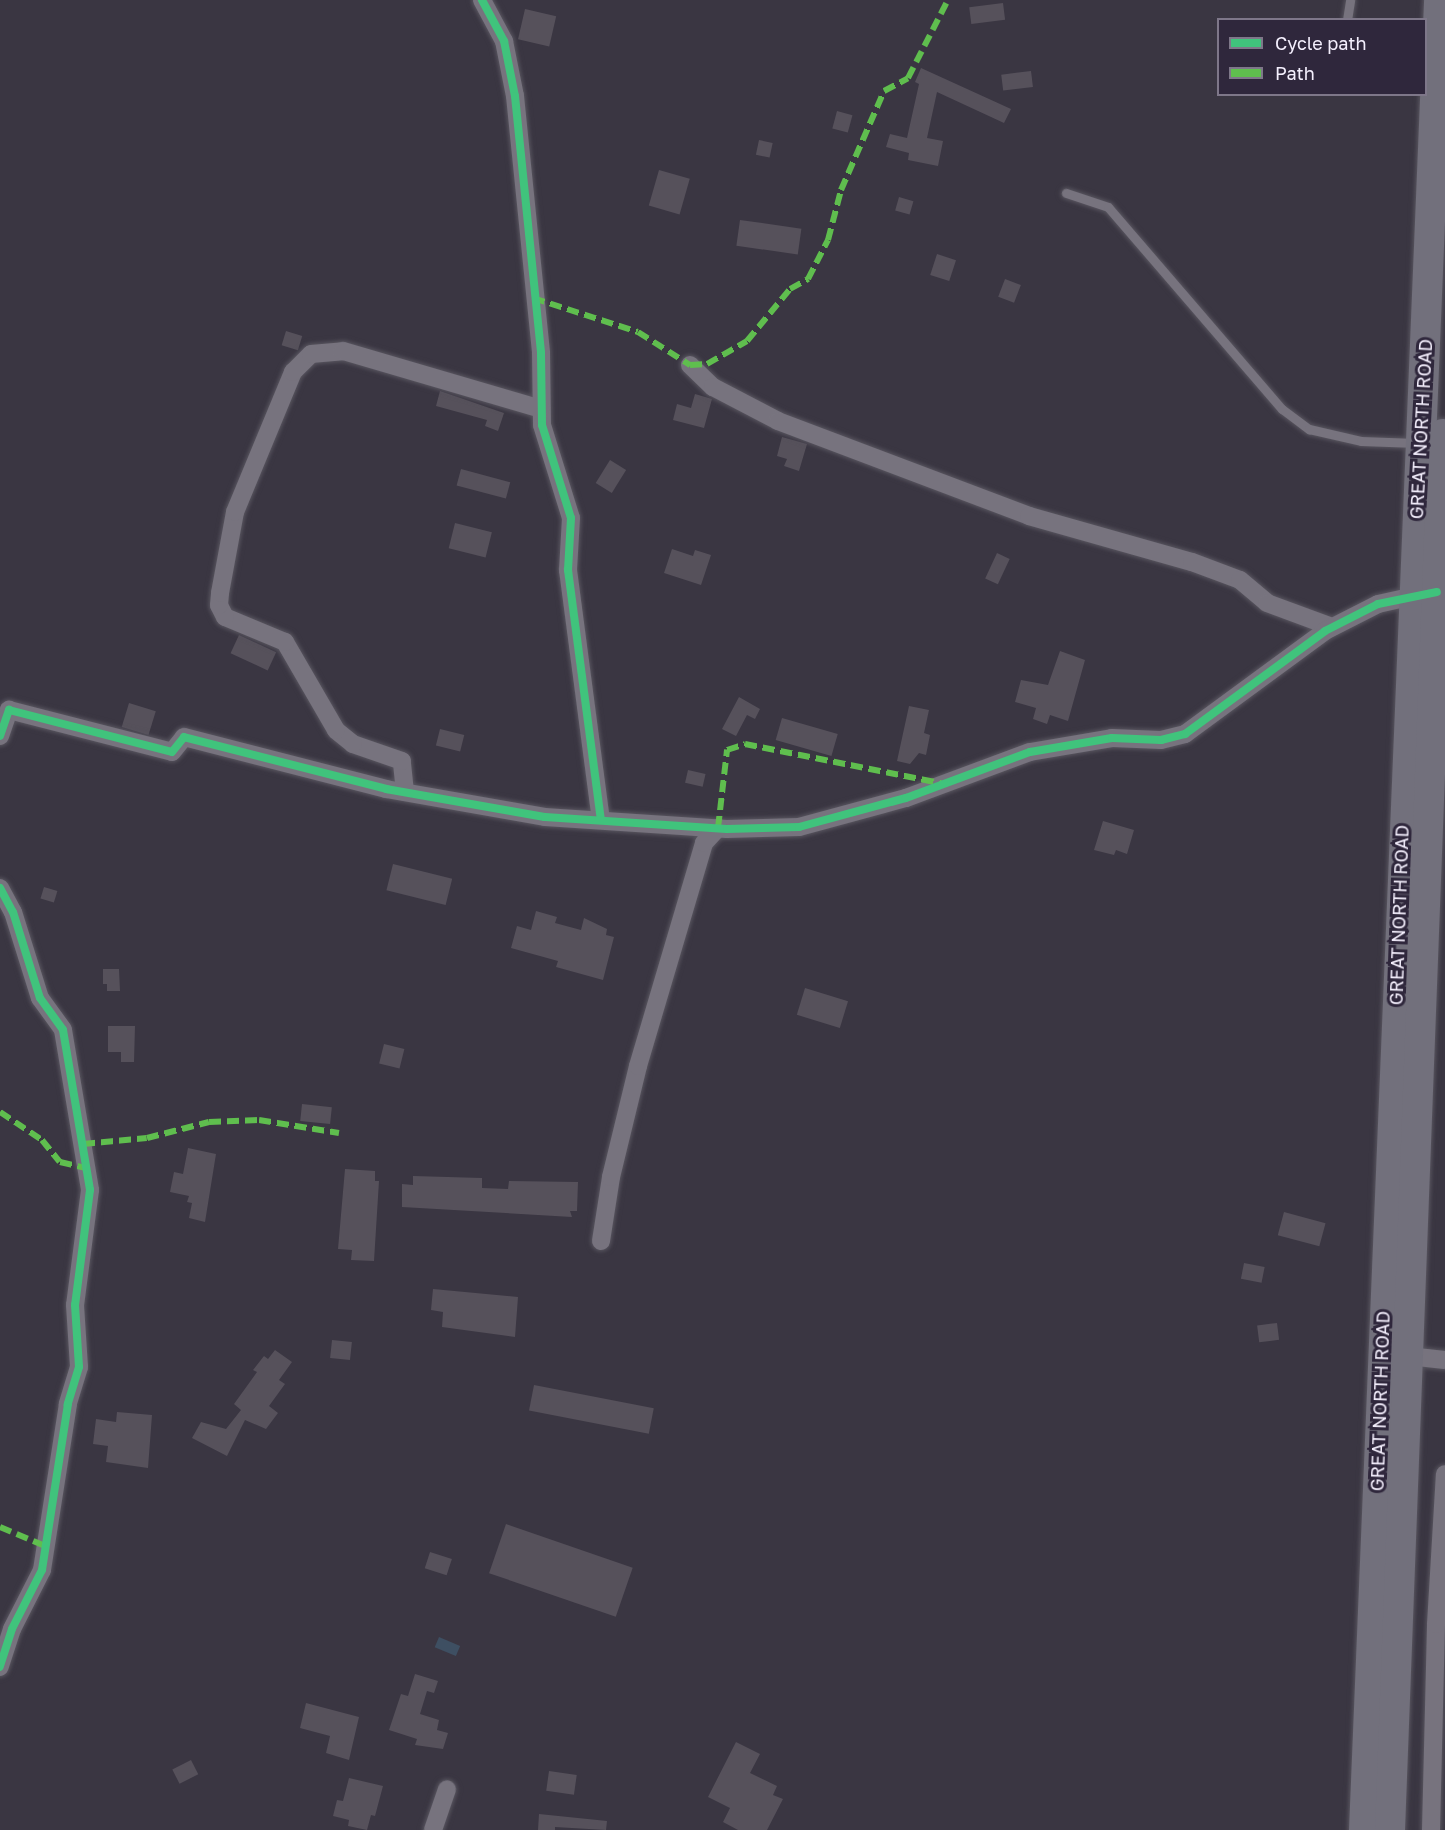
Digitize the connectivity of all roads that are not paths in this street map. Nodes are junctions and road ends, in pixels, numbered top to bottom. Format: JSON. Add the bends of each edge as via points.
{"nodes":[{"id":1,"x":482,"y":0,"type":"edge"},
{"id":2,"x":1350,"y":0,"type":"edge"},
{"id":3,"x":1439,"y":0,"type":"edge"},
{"id":4,"x":1347,"y":18,"type":"edge"},
{"id":5,"x":1435,"y":90,"type":"edge"},
{"id":6,"x":1066,"y":192,"type":"dead end"},
{"id":7,"x":1435,"y":337,"type":"edge"},
{"id":8,"x":690,"y":364,"type":"dead end"},
{"id":9,"x":1445,"y":368,"type":"edge"},
{"id":10,"x":541,"y":409,"type":"junction"},
{"id":11,"x":1422,"y":443,"type":"junction"},
{"id":12,"x":1425,"y":593,"type":"junction"},
{"id":13,"x":1332,"y":627,"type":"junction"},
{"id":14,"x":0,"y":736,"type":"edge"},
{"id":15,"x":405,"y":792,"type":"junction"},
{"id":16,"x":601,"y":819,"type":"junction"},
{"id":17,"x":718,"y":828,"type":"junction"},
{"id":18,"x":0,"y":888,"type":"edge"},
{"id":19,"x":601,"y":1241,"type":"dead end"},
{"id":20,"x":1395,"y":1354,"type":"junction"},
{"id":21,"x":1445,"y":1359,"type":"edge"},
{"id":22,"x":1445,"y":1474,"type":"edge"},
{"id":23,"x":0,"y":1667,"type":"edge"},
{"id":24,"x":447,"y":1789,"type":"dead end"},
{"id":25,"x":433,"y":1830,"type":"edge"},
{"id":26,"x":1364,"y":1830,"type":"edge"},
{"id":27,"x":1390,"y":1830,"type":"edge"},
{"id":28,"x":1431,"y":1830,"type":"edge"}],
"edges":[{"from":1,"to":10,"type":"street","via":[[504,41],[515,96],[534,282],[532,298],[541,352]]},
{"from":2,"to":4,"type":"lane"},
{"from":3,"to":5,"type":"highway","name":"GREAT NORTH ROAD"},
{"from":5,"to":7,"type":"highway","name":"GREAT NORTH ROAD"},
{"from":6,"to":11,"type":"lane","via":[[1108,207],[1282,410],[1309,429],[1361,441]]},
{"from":7,"to":11,"type":"highway","name":"GREAT NORTH ROAD"},
{"from":8,"to":13,"type":"street","via":[[713,387],[778,421],[1029,516],[1192,562],[1240,580],[1267,603]]},
{"from":9,"to":12,"type":"highway","name":"GREAT NORTH ROAD"},
{"from":10,"to":15,"type":"street","via":[[343,351],[310,354],[293,372],[235,512],[220,593],[219,605],[225,617],[285,642],[336,730],[353,744],[402,761]]},
{"from":10,"to":16,"type":"street","via":[[542,425],[571,518],[568,570]]},
{"from":11,"to":12,"type":"highway","name":"GREAT NORTH ROAD"},
{"from":12,"to":13,"type":"street","via":[[1378,604]]},
{"from":12,"to":20,"type":"highway","name":"GREAT NORTH ROAD"},
{"from":13,"to":17,"type":"street","via":[[1197,726],[1172,738],[1112,738],[1030,752],[906,798],[816,824]]},
{"from":14,"to":15,"type":"street","via":[[9,710],[172,752],[184,737]]},
{"from":15,"to":16,"type":"street","via":[[555,818]]},
{"from":16,"to":17,"type":"street"},
{"from":17,"to":19,"type":"street","via":[[704,843],[638,1066],[611,1177]]},
{"from":18,"to":23,"type":"street","via":[[12,912],[39,998],[63,1030],[90,1190],[75,1305],[79,1367],[68,1404],[42,1570],[12,1629]]},
{"from":20,"to":21,"type":"street"},
{"from":20,"to":26,"type":"highway","name":"GREAT NORTH ROAD"},
{"from":20,"to":27,"type":"highway","name":"GREAT NORTH ROAD"},
{"from":22,"to":28,"type":"street","via":[[1437,1601]]},
{"from":24,"to":25,"type":"street"}]}
